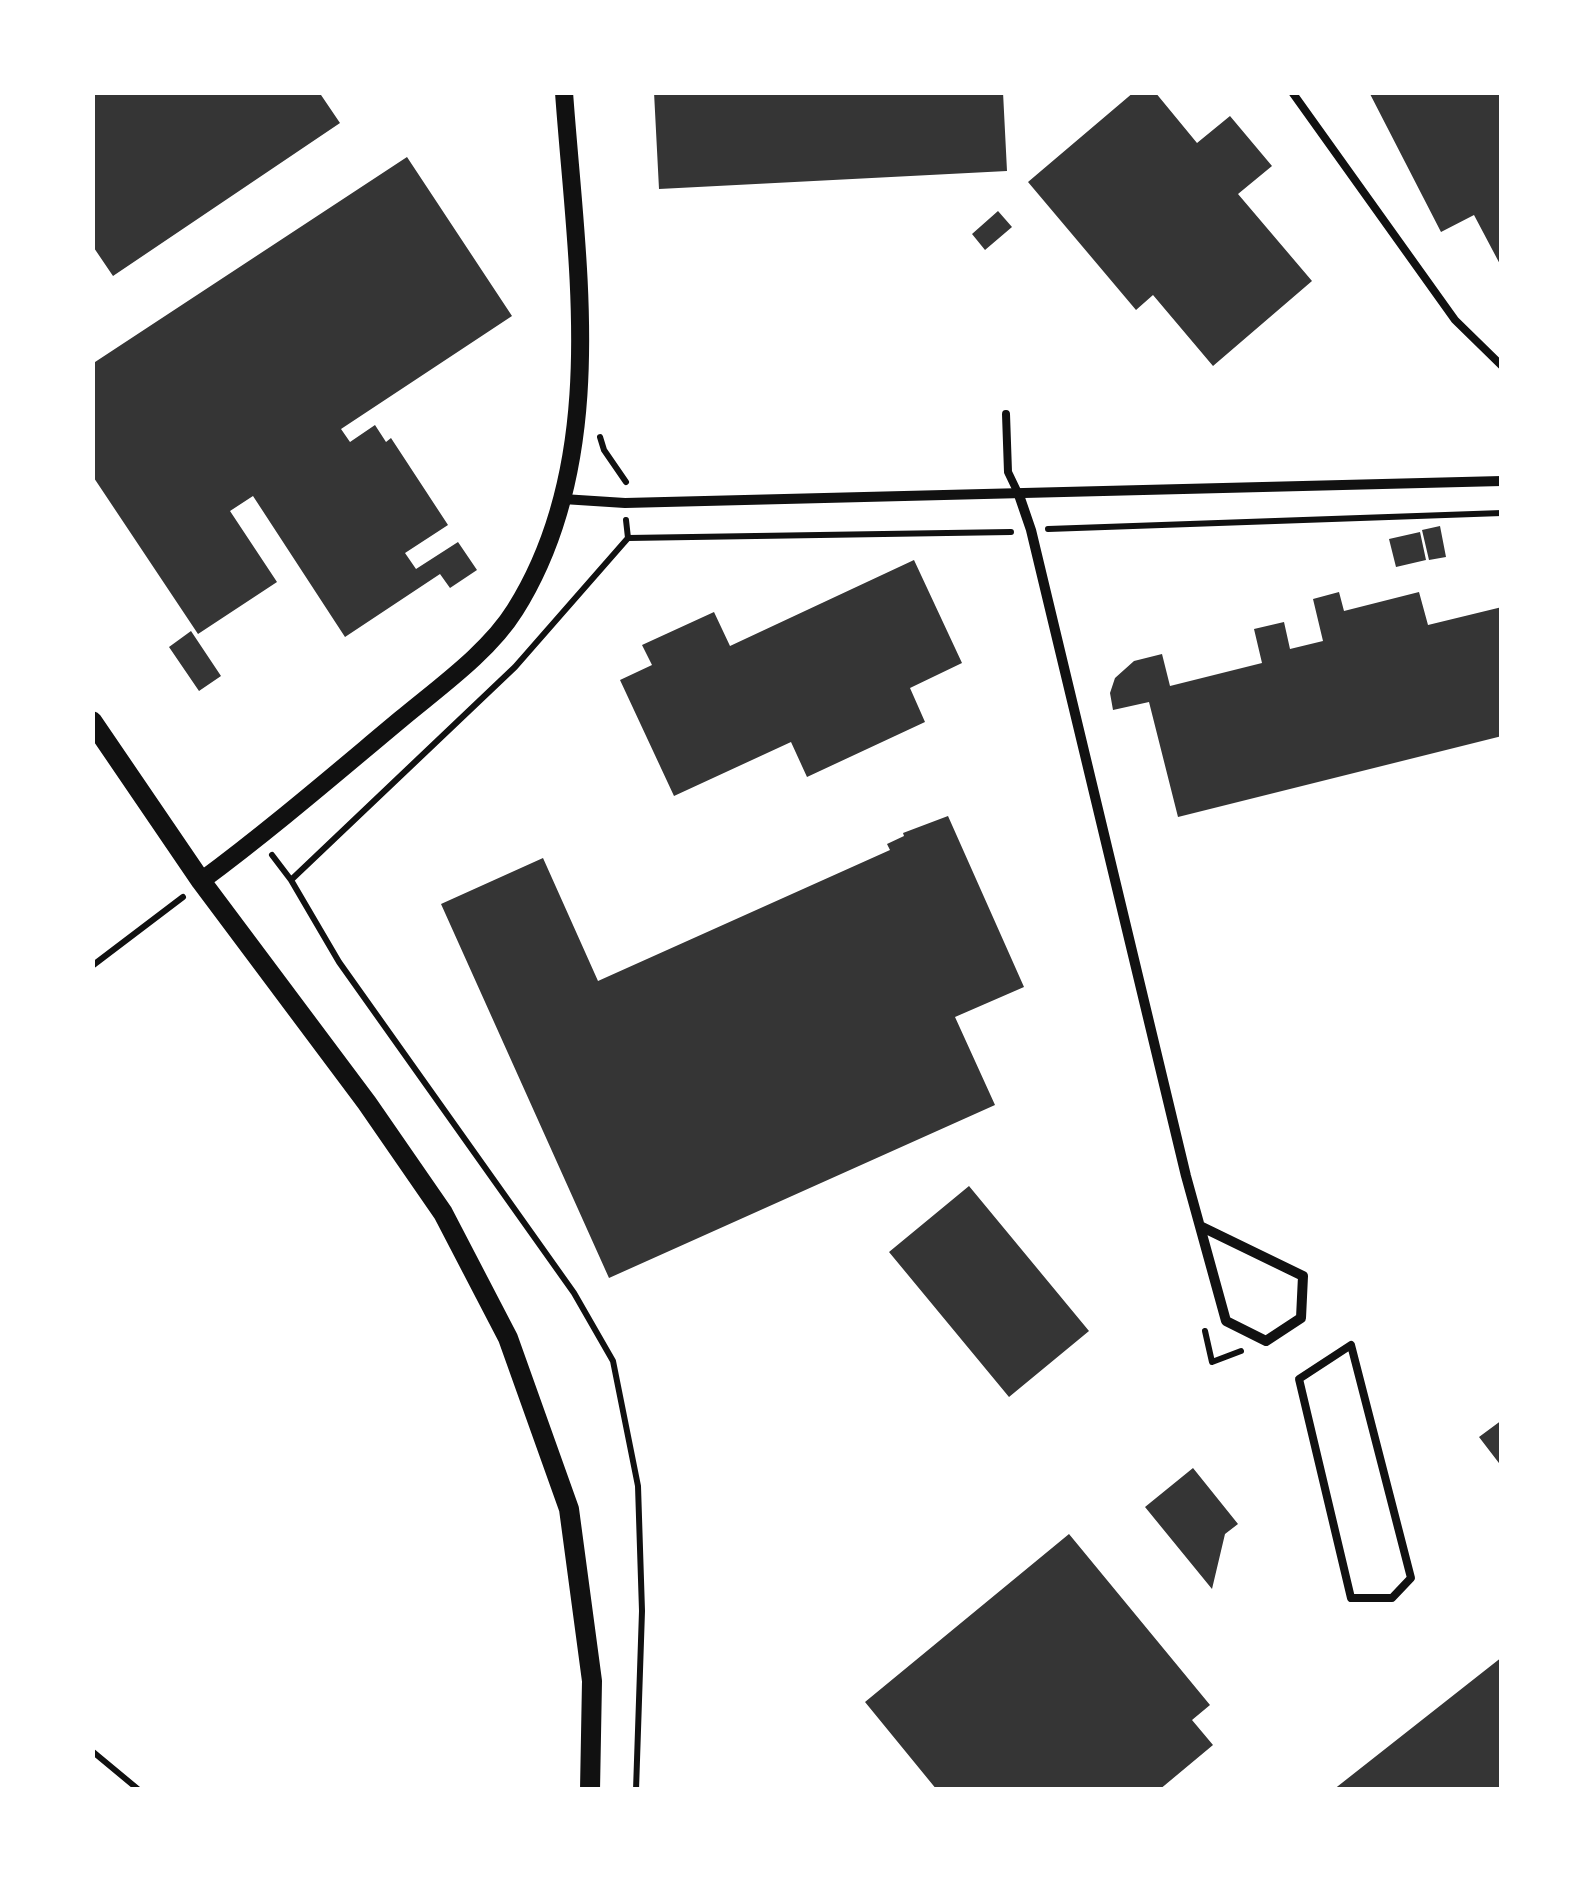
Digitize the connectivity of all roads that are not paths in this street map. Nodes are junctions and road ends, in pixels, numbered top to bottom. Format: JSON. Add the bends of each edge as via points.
{"nodes":[{"id":1,"x":564,"y":92,"type":"edge"},
{"id":2,"x":1292,"y":92,"type":"edge"},
{"id":3,"x":1502,"y":366,"type":"edge"},
{"id":4,"x":1006,"y":414,"type":"dead end"},
{"id":5,"x":1502,"y":481,"type":"edge"},
{"id":6,"x":1019,"y":494,"type":"junction"},
{"id":7,"x":563,"y":499,"type":"junction"},
{"id":8,"x":92,"y":721,"type":"edge"},
{"id":9,"x":201,"y":881,"type":"junction"},
{"id":10,"x":1200,"y":1226,"type":"junction"},
{"id":11,"x":1351,"y":1344,"type":"joint"},
{"id":12,"x":590,"y":1790,"type":"edge"}],
"edges":[{"from":1,"to":7,"type":"street","via":[[580,321],[576,426]]},
{"from":2,"to":3,"type":"lane","via":[[1455,320]]},
{"from":4,"to":6,"type":"lane","via":[[1008,472]]},
{"from":5,"to":6,"type":"street"},
{"from":6,"to":7,"type":"street"},
{"from":6,"to":10,"type":"street"},
{"from":7,"to":9,"type":"street","via":[[544,558],[514,613],[466,665]]},
{"from":8,"to":9,"type":"main road"},
{"from":9,"to":12,"type":"main road","via":[[443,1213],[508,1338],[569,1509],[592,1681]]},
{"from":10,"to":10,"type":"street","via":[[1226,1322],[1266,1341],[1301,1318],[1303,1276]]},
{"from":11,"to":11,"type":"lane","via":[[1299,1380],[1352,1598],[1392,1598],[1411,1578]]}]}
